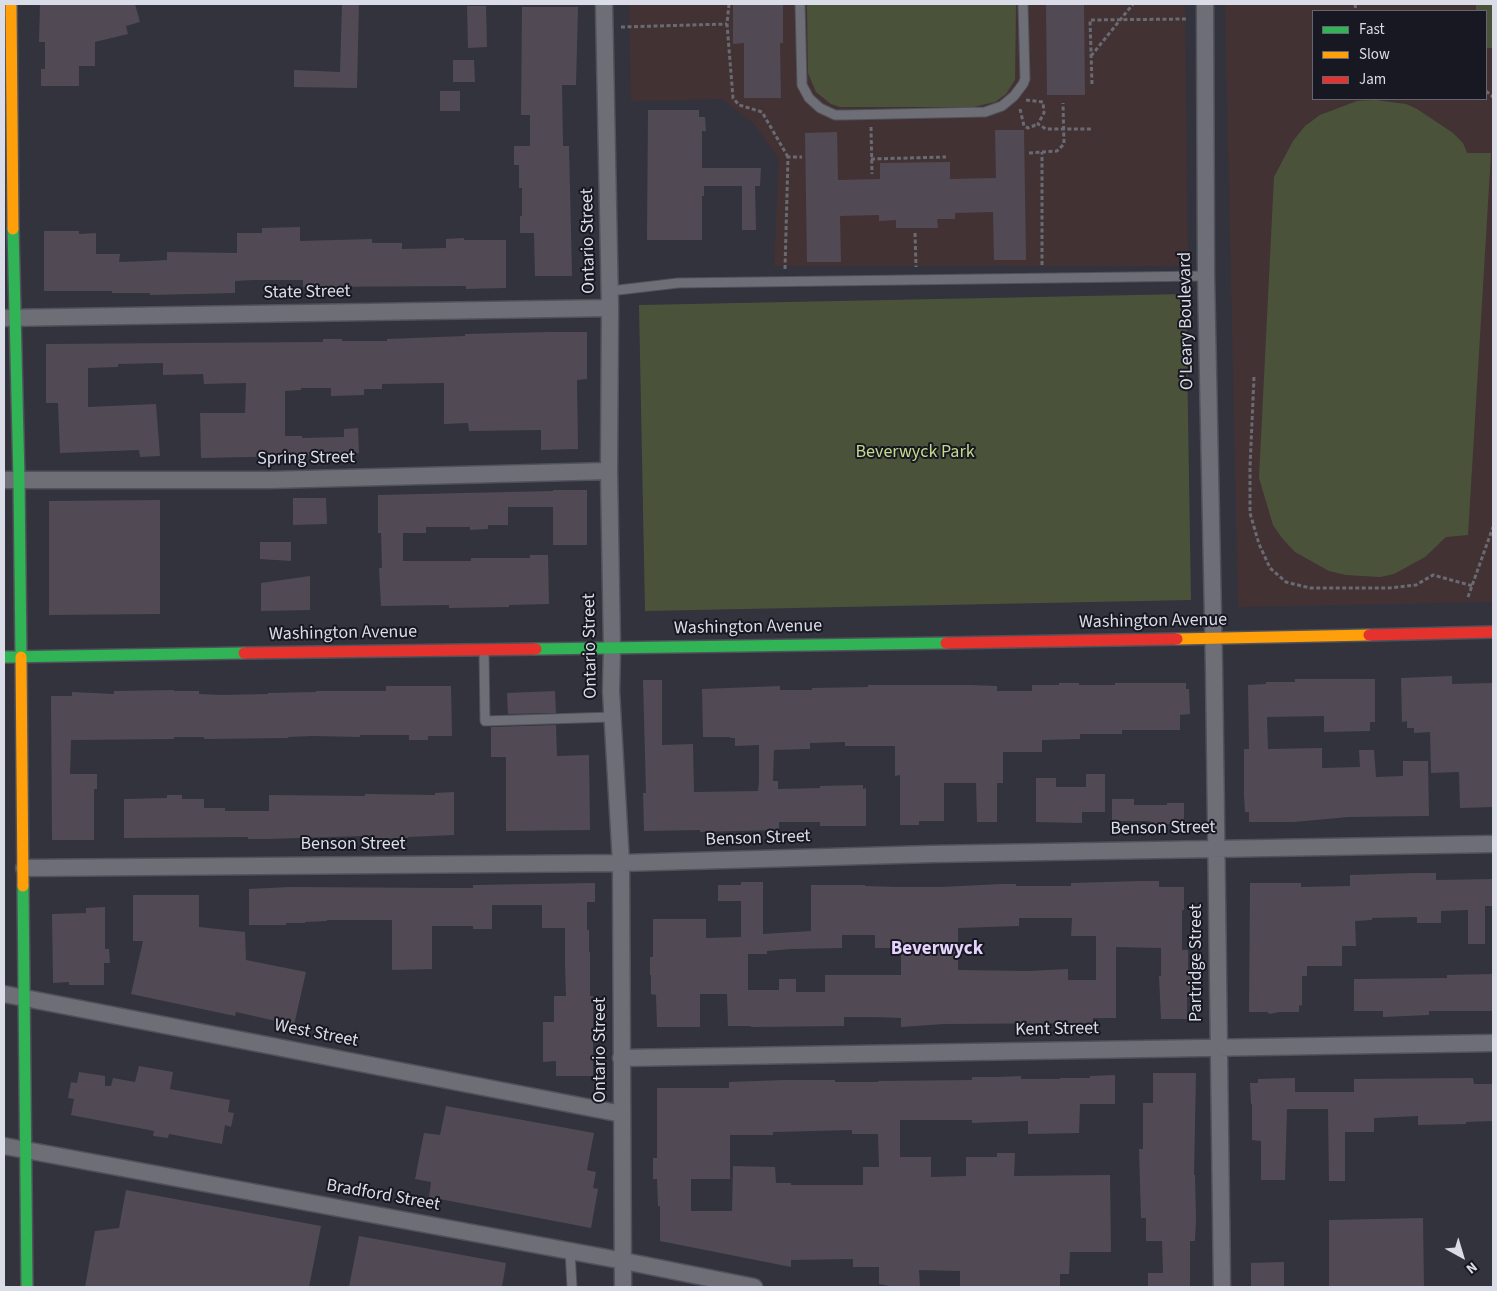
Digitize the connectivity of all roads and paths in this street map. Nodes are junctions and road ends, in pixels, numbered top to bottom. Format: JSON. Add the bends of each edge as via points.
{"nodes":[{"id":1,"x":12,"y":4,"type":"edge"},
{"id":2,"x":604,"y":4,"type":"edge"},
{"id":3,"x":728,"y":4,"type":"edge"},
{"id":4,"x":800,"y":4,"type":"edge"},
{"id":5,"x":1023,"y":4,"type":"edge"},
{"id":6,"x":1133,"y":4,"type":"edge"},
{"id":7,"x":1205,"y":4,"type":"edge"},
{"id":8,"x":1186,"y":19,"type":"dead end"},
{"id":9,"x":1120,"y":20,"type":"junction"},
{"id":10,"x":728,"y":24,"type":"junction"},
{"id":11,"x":605,"y":27,"type":"junction"},
{"id":12,"x":1090,"y":56,"type":"junction"},
{"id":13,"x":1092,"y":84,"type":"dead end"},
{"id":14,"x":1010,"y":99,"type":"junction"},
{"id":15,"x":1064,"y":103,"type":"dead end"},
{"id":16,"x":870,"y":114,"type":"junction"},
{"id":17,"x":1038,"y":124,"type":"junction"},
{"id":18,"x":1064,"y":129,"type":"junction"},
{"id":19,"x":1093,"y":129,"type":"dead end"},
{"id":20,"x":1042,"y":152,"type":"junction"},
{"id":21,"x":1029,"y":153,"type":"dead end"},
{"id":22,"x":788,"y":157,"type":"junction"},
{"id":23,"x":802,"y":157,"type":"dead end"},
{"id":24,"x":946,"y":157,"type":"dead end"},
{"id":25,"x":872,"y":159,"type":"junction"},
{"id":26,"x":872,"y":174,"type":"dead end"},
{"id":27,"x":915,"y":233,"type":"dead end"},
{"id":28,"x":1206,"y":276,"type":"junction"},
{"id":29,"x":1042,"y":278,"type":"junction"},
{"id":30,"x":916,"y":280,"type":"junction"},
{"id":31,"x":784,"y":282,"type":"junction"},
{"id":32,"x":610,"y":291,"type":"junction"},
{"id":33,"x":610,"y":308,"type":"junction"},
{"id":34,"x":9,"y":318,"type":"edge"},
{"id":35,"x":1254,"y":377,"type":"dead end"},
{"id":36,"x":610,"y":471,"type":"junction"},
{"id":37,"x":11,"y":480,"type":"edge"},
{"id":38,"x":1493,"y":527,"type":"edge"},
{"id":39,"x":1472,"y":586,"type":"junction"},
{"id":40,"x":1468,"y":597,"type":"dead end"},
{"id":41,"x":1493,"y":632,"type":"edge"},
{"id":42,"x":1213,"y":638,"type":"junction"},
{"id":43,"x":484,"y":648,"type":"junction"},
{"id":44,"x":612,"y":648,"type":"junction"},
{"id":45,"x":4,"y":657,"type":"edge"},
{"id":46,"x":20,"y":657,"type":"junction"},
{"id":47,"x":612,"y":717,"type":"junction"},
{"id":48,"x":1493,"y":844,"type":"edge"},
{"id":49,"x":1216,"y":848,"type":"junction"},
{"id":50,"x":620,"y":863,"type":"junction"},
{"id":51,"x":24,"y":868,"type":"junction"},
{"id":52,"x":4,"y":994,"type":"edge"},
{"id":53,"x":24,"y":998,"type":"junction"},
{"id":54,"x":1493,"y":1043,"type":"edge"},
{"id":55,"x":1218,"y":1047,"type":"junction"},
{"id":56,"x":621,"y":1058,"type":"junction"},
{"id":57,"x":622,"y":1114,"type":"junction"},
{"id":58,"x":4,"y":1146,"type":"edge"},
{"id":59,"x":27,"y":1150,"type":"junction"},
{"id":60,"x":570,"y":1251,"type":"junction"},
{"id":61,"x":624,"y":1261,"type":"junction"},
{"id":62,"x":27,"y":1287,"type":"edge"},
{"id":63,"x":572,"y":1287,"type":"edge"},
{"id":64,"x":624,"y":1287,"type":"edge"},
{"id":65,"x":754,"y":1287,"type":"edge"},
{"id":66,"x":1222,"y":1287,"type":"edge"}],
"edges":[{"from":1,"to":34,"type":"main road"},
{"from":2,"to":11,"type":"street","name":"Ontario Street"},
{"from":3,"to":10,"type":"path"},
{"from":4,"to":16,"type":"lane","via":[[802,85],[805,91],[814,104],[835,115]]},
{"from":5,"to":14,"type":"lane","via":[[1024,79]]},
{"from":6,"to":9,"type":"path"},
{"from":7,"to":28,"type":"street","name":"O'Leary Boulevard"},
{"from":8,"to":9,"type":"path"},
{"from":9,"to":12,"type":"path"},
{"from":9,"to":12,"type":"path","via":[[1090,20]]},
{"from":10,"to":11,"type":"path"},
{"from":10,"to":22,"type":"path","via":[[733,98],[739,105],[762,112]]},
{"from":11,"to":32,"type":"street","name":"Ontario Street"},
{"from":12,"to":13,"type":"path"},
{"from":14,"to":16,"type":"lane","via":[[1002,106],[985,112]]},
{"from":14,"to":17,"type":"path","via":[[1020,109],[1024,126],[1028,128]]},
{"from":14,"to":17,"type":"path","via":[[1043,102],[1044,113]]},
{"from":15,"to":18,"type":"path"},
{"from":16,"to":25,"type":"path"},
{"from":17,"to":18,"type":"path","via":[[1050,130]]},
{"from":18,"to":19,"type":"path"},
{"from":18,"to":20,"type":"path","via":[[1061,148]]},
{"from":20,"to":21,"type":"path"},
{"from":20,"to":29,"type":"path"},
{"from":22,"to":23,"type":"path"},
{"from":22,"to":31,"type":"path"},
{"from":24,"to":25,"type":"path"},
{"from":25,"to":26,"type":"path"},
{"from":27,"to":30,"type":"path"},
{"from":28,"to":29,"type":"lane"},
{"from":28,"to":42,"type":"street","name":"O'Leary Boulevard"},
{"from":29,"to":30,"type":"lane"},
{"from":30,"to":31,"type":"lane"},
{"from":31,"to":32,"type":"lane","via":[[678,283]]},
{"from":32,"to":33,"type":"street","name":"Ontario Street"},
{"from":33,"to":34,"type":"street","name":"State Street"},
{"from":33,"to":36,"type":"street","name":"Ontario Street"},
{"from":34,"to":37,"type":"main road"},
{"from":35,"to":39,"type":"path","via":[[1250,513],[1270,568],[1286,582],[1310,588],[1389,588],[1416,585],[1433,575]]},
{"from":36,"to":37,"type":"street","name":"Spring Street","via":[[269,480]]},
{"from":36,"to":44,"type":"street","name":"Ontario Street"},
{"from":37,"to":46,"type":"main road"},
{"from":38,"to":39,"type":"path"},
{"from":39,"to":40,"type":"path"},
{"from":41,"to":42,"type":"main road","name":"Washington Avenue"},
{"from":42,"to":44,"type":"main road","name":"Washington Avenue"},
{"from":42,"to":49,"type":"street","name":"Partridge Street"},
{"from":43,"to":44,"type":"main road","name":"Washington Avenue"},
{"from":43,"to":46,"type":"main road","name":"Washington Avenue"},
{"from":43,"to":47,"type":"lane","via":[[486,720]]},
{"from":44,"to":47,"type":"street","name":"Ontario Street"},
{"from":45,"to":46,"type":"main road","name":"Washington Avenue"},
{"from":46,"to":51,"type":"main road"},
{"from":47,"to":50,"type":"street","name":"Ontario Street"},
{"from":48,"to":49,"type":"street","name":"Benson Street"},
{"from":49,"to":50,"type":"street","name":"Benson Street"},
{"from":49,"to":55,"type":"street","name":"Partridge Street"},
{"from":50,"to":51,"type":"street","name":"Benson Street"},
{"from":50,"to":56,"type":"street","name":"Ontario Street"},
{"from":51,"to":53,"type":"main road"},
{"from":52,"to":53,"type":"street","name":"West Street"},
{"from":53,"to":57,"type":"street","name":"West Street"},
{"from":53,"to":59,"type":"main road"},
{"from":54,"to":55,"type":"street","name":"Kent Street"},
{"from":55,"to":56,"type":"street","name":"Kent Street"},
{"from":55,"to":66,"type":"street","name":"Partridge Street"},
{"from":56,"to":57,"type":"street","name":"Ontario Street"},
{"from":57,"to":61,"type":"street","name":"Ontario Street"},
{"from":58,"to":59,"type":"street","name":"Bradford Street"},
{"from":59,"to":60,"type":"street","name":"Bradford Street"},
{"from":59,"to":62,"type":"main road"},
{"from":60,"to":61,"type":"street","name":"Bradford Street"},
{"from":60,"to":63,"type":"lane"},
{"from":61,"to":64,"type":"street","name":"Ontario Street"},
{"from":61,"to":65,"type":"street","name":"Bradford Street"}]}
